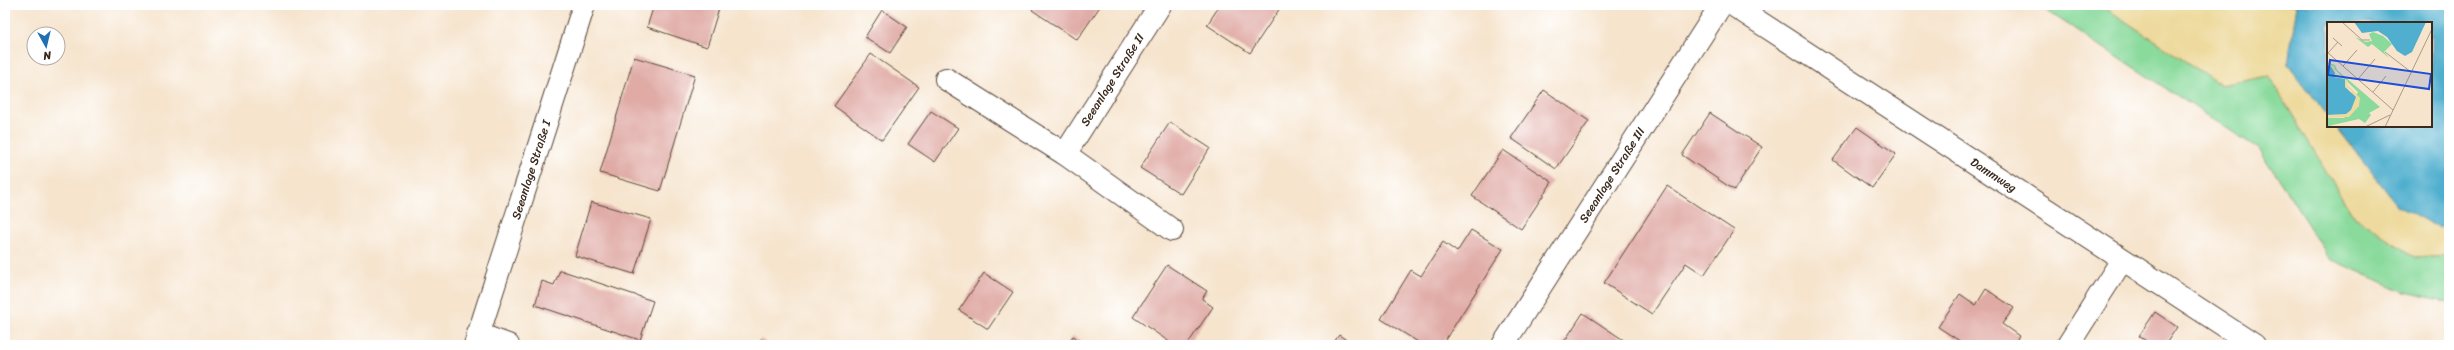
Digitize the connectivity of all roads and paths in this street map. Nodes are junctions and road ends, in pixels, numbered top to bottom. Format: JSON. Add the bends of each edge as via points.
{"nodes":[{"id":1,"x":584,"y":5,"type":"edge"},
{"id":2,"x":1160,"y":5,"type":"edge"},
{"id":3,"x":1721,"y":5,"type":"edge"},
{"id":4,"x":1733,"y":5,"type":"edge"},
{"id":5,"x":946,"y":79,"type":"dead end"},
{"id":6,"x":1065,"y":154,"type":"junction"},
{"id":7,"x":1172,"y":230,"type":"dead end"},
{"id":8,"x":2122,"y":260,"type":"junction"},
{"id":9,"x":477,"y":339,"type":"edge"},
{"id":10,"x":508,"y":345,"type":"edge"},
{"id":11,"x":1503,"y":345,"type":"edge"},
{"id":12,"x":2068,"y":345,"type":"edge"},
{"id":13,"x":2254,"y":345,"type":"edge"}],
"edges":[{"from":1,"to":9,"type":"street","name":"Seeanlage Straße I"},
{"from":2,"to":6,"type":"street","name":"Seeanlage Straße II"},
{"from":3,"to":11,"type":"street","name":"Seeanlage Straße III"},
{"from":4,"to":8,"type":"street","name":"Dammweg"},
{"from":5,"to":6,"type":"street"},
{"from":6,"to":7,"type":"street"},
{"from":8,"to":12,"type":"street"},
{"from":8,"to":13,"type":"street","name":"Dammweg"},
{"from":9,"to":10,"type":"street"}]}
